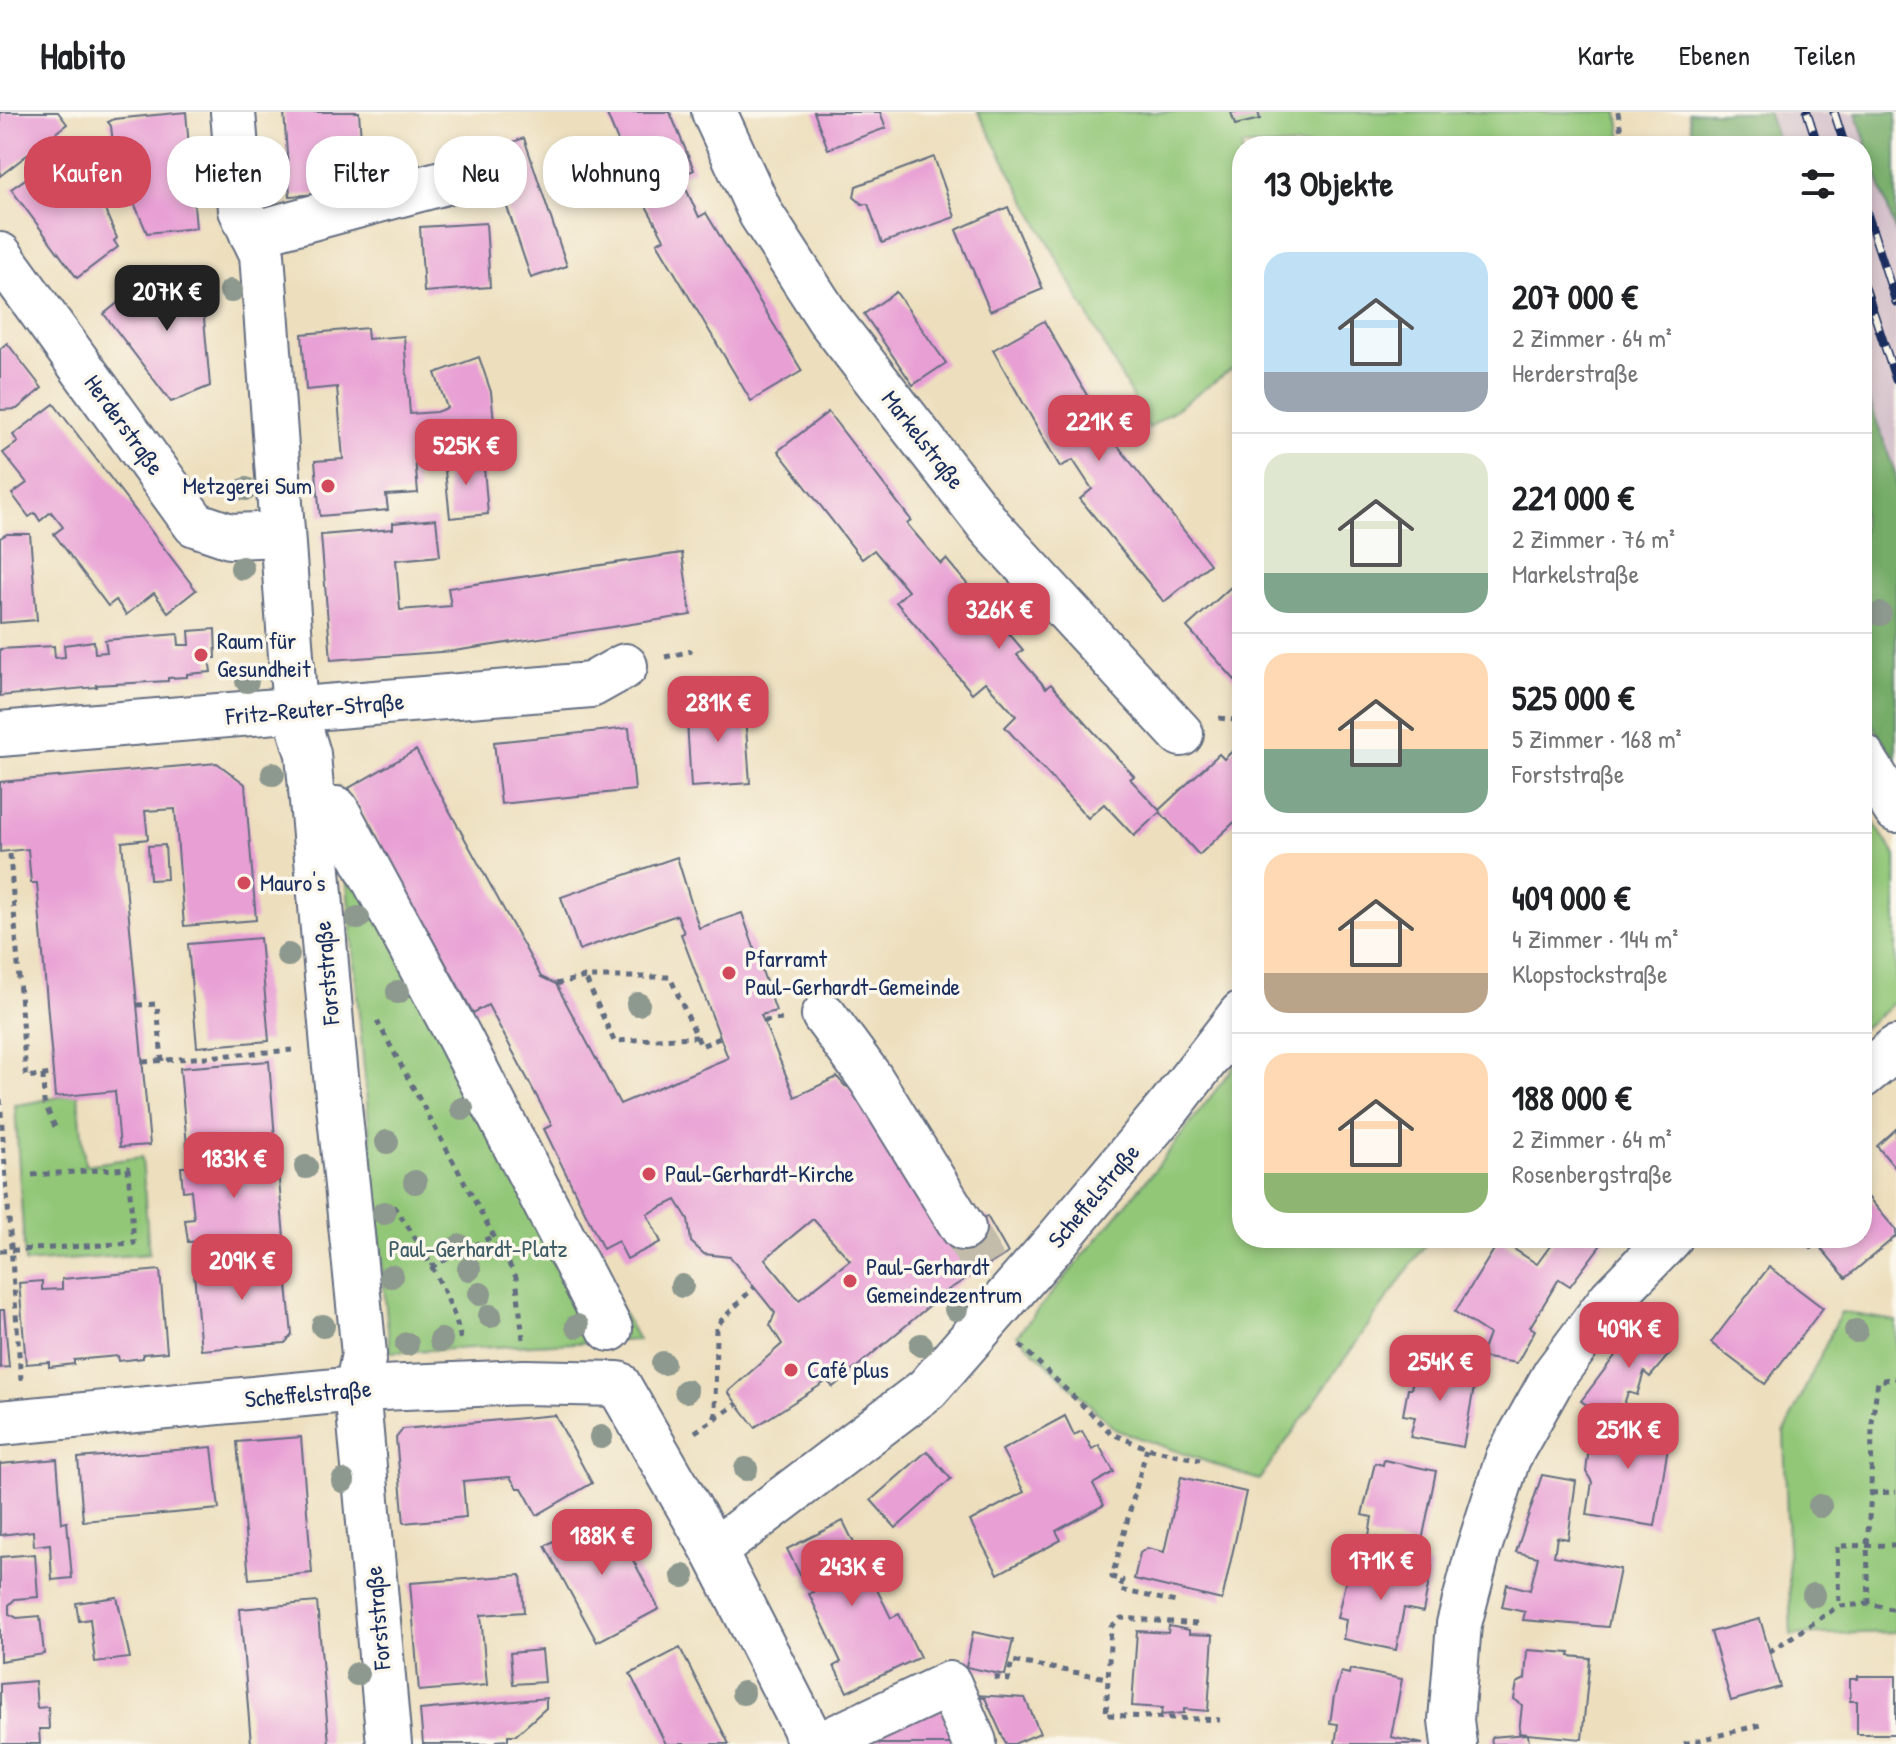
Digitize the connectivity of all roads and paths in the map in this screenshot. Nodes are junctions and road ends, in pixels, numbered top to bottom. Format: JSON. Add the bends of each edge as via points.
{"nodes":[{"id":1,"x":233,"y":112,"type":"edge"},
{"id":2,"x":714,"y":112,"type":"edge"},
{"id":3,"x":1618,"y":112,"type":"edge"},
{"id":4,"x":1622,"y":136,"type":"edge"},
{"id":5,"x":434,"y":185,"type":"edge"},
{"id":6,"x":252,"y":234,"type":"junction"},
{"id":7,"x":0,"y":255,"type":"edge"},
{"id":8,"x":282,"y":534,"type":"junction"},
{"id":9,"x":625,"y":666,"type":"dead end"},
{"id":10,"x":295,"y":711,"type":"junction"},
{"id":11,"x":0,"y":734,"type":"edge"},
{"id":12,"x":1181,"y":734,"type":"dead end"},
{"id":13,"x":1872,"y":772,"type":"edge"},
{"id":14,"x":336,"y":809,"type":"dead end"},
{"id":15,"x":1896,"y":810,"type":"edge"},
{"id":16,"x":10,"y":854,"type":"dead end"},
{"id":17,"x":585,"y":977,"type":"junction"},
{"id":18,"x":556,"y":984,"type":"dead end"},
{"id":19,"x":137,"y":1005,"type":"dead end"},
{"id":20,"x":371,"y":1010,"type":"dead end"},
{"id":21,"x":824,"y":1015,"type":"dead end"},
{"id":22,"x":1232,"y":1026,"type":"edge"},
{"id":23,"x":697,"y":1037,"type":"junction"},
{"id":24,"x":720,"y":1038,"type":"dead end"},
{"id":25,"x":333,"y":1046,"type":"junction"},
{"id":26,"x":1896,"y":1048,"type":"edge"},
{"id":27,"x":162,"y":1061,"type":"junction"},
{"id":28,"x":143,"y":1062,"type":"dead end"},
{"id":29,"x":1872,"y":1068,"type":"edge"},
{"id":30,"x":53,"y":1074,"type":"dead end"},
{"id":31,"x":43,"y":1075,"type":"junction"},
{"id":32,"x":0,"y":1099,"type":"edge"},
{"id":33,"x":56,"y":1129,"type":"dead end"},
{"id":34,"x":32,"y":1175,"type":"dead end"},
{"id":35,"x":393,"y":1206,"type":"dead end"},
{"id":36,"x":963,"y":1228,"type":"tunnel mouth"},
{"id":37,"x":495,"y":1235,"type":"junction"},
{"id":38,"x":1660,"y":1248,"type":"edge"},
{"id":39,"x":11,"y":1250,"type":"junction"},
{"id":40,"x":0,"y":1251,"type":"edge"},
{"id":41,"x":431,"y":1267,"type":"junction"},
{"id":42,"x":754,"y":1287,"type":"dead end"},
{"id":43,"x":1000,"y":1302,"type":"junction"},
{"id":44,"x":610,"y":1329,"type":"dead end"},
{"id":45,"x":523,"y":1340,"type":"dead end"},
{"id":46,"x":461,"y":1344,"type":"dead end"},
{"id":47,"x":20,"y":1361,"type":"dead end"},
{"id":48,"x":1896,"y":1378,"type":"edge"},
{"id":49,"x":357,"y":1389,"type":"junction"},
{"id":50,"x":737,"y":1404,"type":"dead end"},
{"id":51,"x":715,"y":1418,"type":"junction"},
{"id":52,"x":0,"y":1423,"type":"edge"},
{"id":53,"x":700,"y":1429,"type":"dead end"},
{"id":54,"x":1147,"y":1448,"type":"junction"},
{"id":55,"x":1200,"y":1460,"type":"dead end"},
{"id":56,"x":1896,"y":1492,"type":"edge"},
{"id":57,"x":1871,"y":1493,"type":"junction"},
{"id":58,"x":1867,"y":1545,"type":"junction"},
{"id":59,"x":1896,"y":1545,"type":"edge"},
{"id":60,"x":714,"y":1551,"type":"junction"},
{"id":61,"x":1176,"y":1602,"type":"dead end"},
{"id":62,"x":1869,"y":1604,"type":"junction"},
{"id":63,"x":1839,"y":1606,"type":"junction"},
{"id":64,"x":1896,"y":1610,"type":"edge"},
{"id":65,"x":1197,"y":1624,"type":"dead end"},
{"id":66,"x":1769,"y":1652,"type":"dead end"},
{"id":67,"x":979,"y":1675,"type":"dead end"},
{"id":68,"x":1107,"y":1678,"type":"junction"},
{"id":69,"x":1220,"y":1720,"type":"dead end"},
{"id":70,"x":1764,"y":1724,"type":"dead end"},
{"id":71,"x":974,"y":1742,"type":"edge"},
{"id":72,"x":389,"y":1744,"type":"edge"},
{"id":73,"x":810,"y":1744,"type":"edge"},
{"id":74,"x":822,"y":1744,"type":"edge"},
{"id":75,"x":1454,"y":1744,"type":"edge"},
{"id":76,"x":1684,"y":1744,"type":"edge"}],
"edges":[{"from":1,"to":6,"type":"street","name":"Forststraße","via":[[241,210]]},
{"from":2,"to":12,"type":"street","name":"Markelstraße","via":[[761,214],[829,319],[991,528]]},
{"from":3,"to":4,"type":"path"},
{"from":5,"to":6,"type":"street"},
{"from":6,"to":8,"type":"street","name":"Forststraße","via":[[262,254]]},
{"from":7,"to":8,"type":"street","name":"Herderstraße","via":[[195,524],[230,536]]},
{"from":8,"to":10,"type":"street","name":"Forststraße"},
{"from":9,"to":10,"type":"street","name":"Fritz-Reuter-Straße","via":[[591,685]]},
{"from":10,"to":11,"type":"street","name":"Fritz-Reuter-Straße"},
{"from":10,"to":25,"type":"street","name":"Forststraße","via":[[308,754]]},
{"from":13,"to":15,"type":"street"},
{"from":14,"to":44,"type":"street"},
{"from":16,"to":31,"type":"path","via":[[26,1077]]},
{"from":17,"to":18,"type":"path"},
{"from":17,"to":23,"type":"path","via":[[670,977]]},
{"from":17,"to":23,"type":"path","via":[[614,1041]]},
{"from":19,"to":27,"type":"path","via":[[157,1004]]},
{"from":20,"to":37,"type":"path"},
{"from":21,"to":36,"type":"street","via":[[871,1079]]},
{"from":22,"to":43,"type":"street","name":"Scheffelstraße","via":[[1170,1106]]},
{"from":23,"to":24,"type":"path","via":[[701,1046]]},
{"from":25,"to":27,"type":"path"},
{"from":25,"to":49,"type":"street","name":"Forststraße","via":[[364,1354]]},
{"from":26,"to":29,"type":"street"},
{"from":27,"to":28,"type":"path"},
{"from":30,"to":31,"type":"path"},
{"from":31,"to":33,"type":"path","via":[[44,1102]]},
{"from":32,"to":39,"type":"path"},
{"from":34,"to":39,"type":"path","via":[[128,1168],[134,1243]]},
{"from":35,"to":41,"type":"path"},
{"from":37,"to":41,"type":"path"},
{"from":37,"to":45,"type":"path","via":[[516,1277]]},
{"from":38,"to":75,"type":"street","via":[[1611,1299],[1555,1374],[1508,1458],[1459,1624]]},
{"from":39,"to":40,"type":"path"},
{"from":39,"to":47,"type":"path"},
{"from":41,"to":46,"type":"path","via":[[460,1329]]},
{"from":42,"to":51,"type":"path","via":[[716,1326]]},
{"from":43,"to":54,"type":"path","via":[[1112,1434]]},
{"from":43,"to":60,"type":"street","name":"Scheffelstraße","via":[[927,1389]]},
{"from":48,"to":57,"type":"path","via":[[1878,1381]]},
{"from":49,"to":52,"type":"street","name":"Scheffelstraße"},
{"from":49,"to":60,"type":"street","name":"Scheffelstraße","via":[[618,1384]]},
{"from":49,"to":72,"type":"street","name":"Forststraße"},
{"from":50,"to":51,"type":"path"},
{"from":51,"to":53,"type":"path"},
{"from":54,"to":55,"type":"path"},
{"from":54,"to":61,"type":"path","via":[[1112,1577],[1122,1580],[1120,1590]]},
{"from":56,"to":57,"type":"path"},
{"from":57,"to":58,"type":"path"},
{"from":58,"to":59,"type":"path"},
{"from":58,"to":62,"type":"path"},
{"from":58,"to":63,"type":"path","via":[[1837,1546]]},
{"from":60,"to":73,"type":"street"},
{"from":62,"to":63,"type":"path"},
{"from":62,"to":64,"type":"path"},
{"from":63,"to":66,"type":"path"},
{"from":65,"to":68,"type":"path","via":[[1121,1618],[1111,1627]]},
{"from":67,"to":68,"type":"path","via":[[1008,1680],[1012,1661]]},
{"from":68,"to":69,"type":"path","via":[[1106,1715]]},
{"from":70,"to":76,"type":"path"},
{"from":71,"to":74,"type":"street","via":[[949,1684]]}]}
